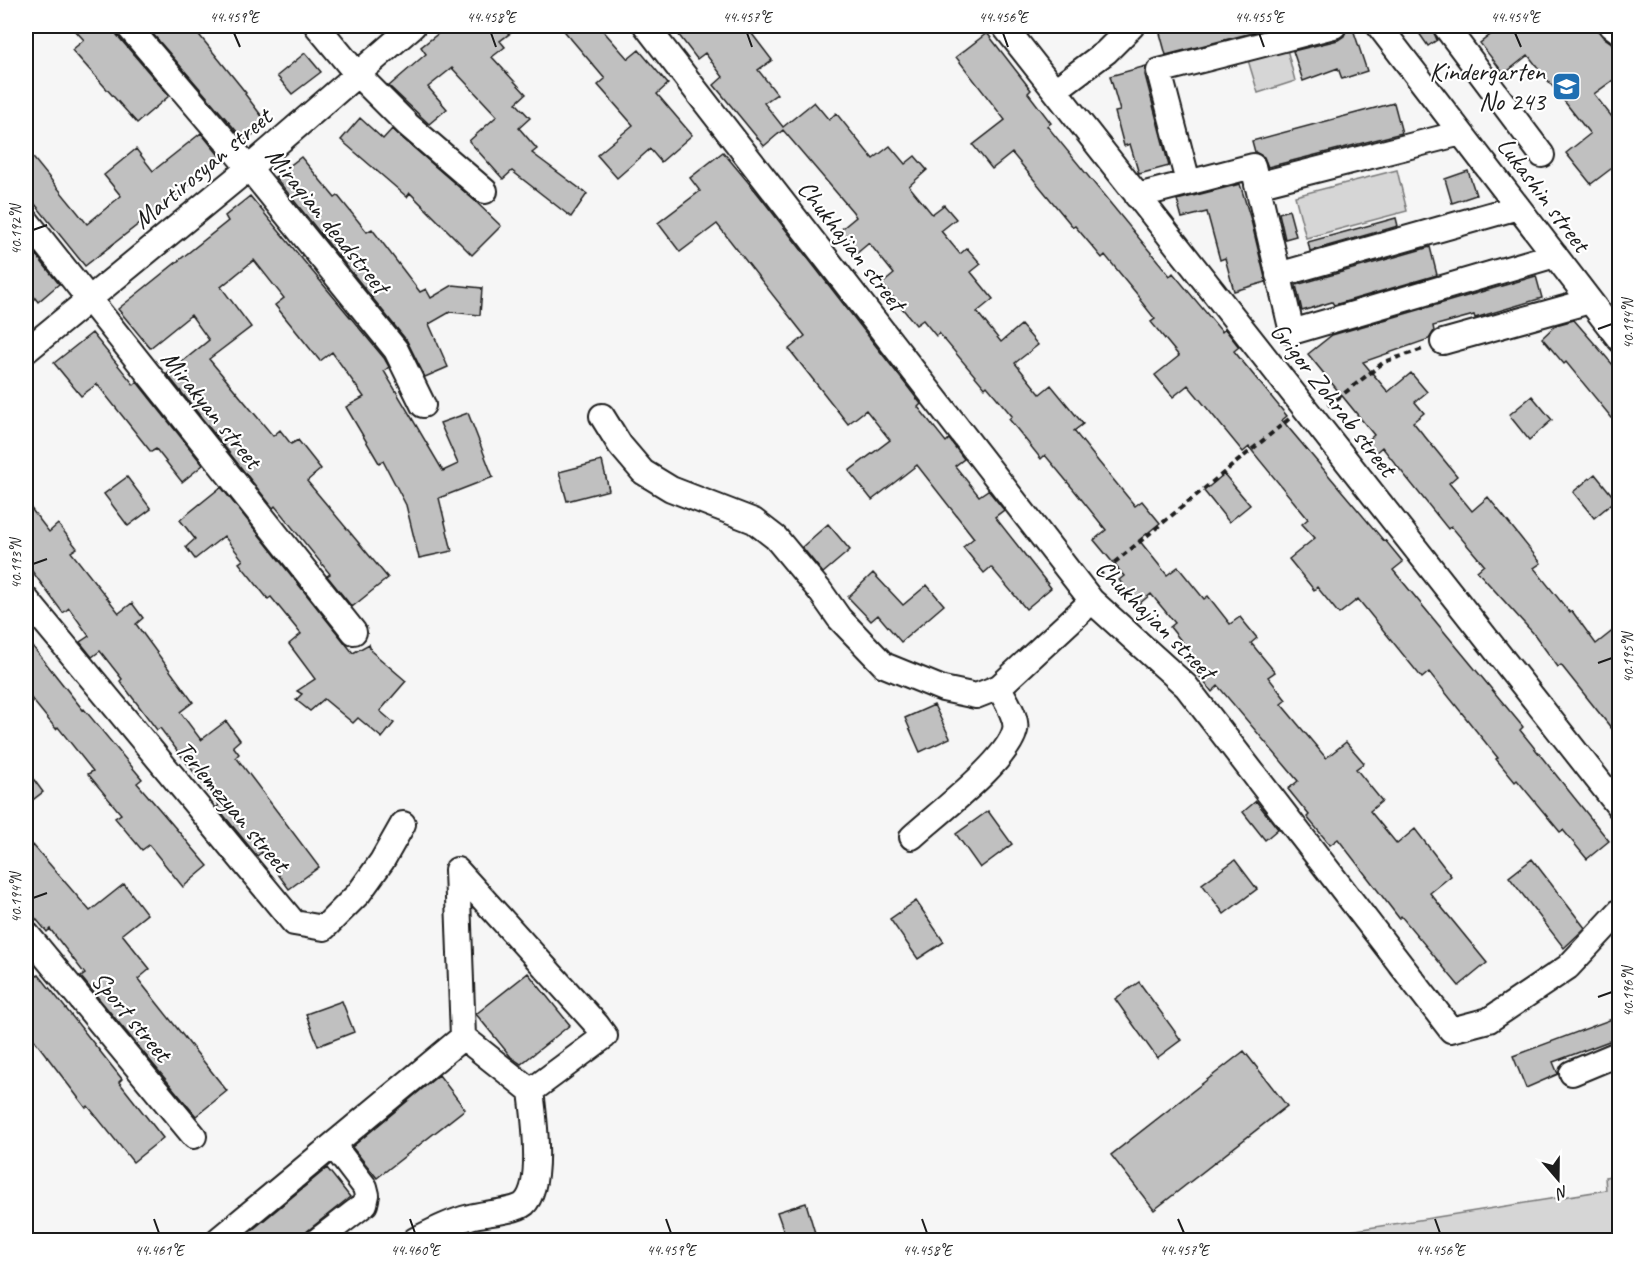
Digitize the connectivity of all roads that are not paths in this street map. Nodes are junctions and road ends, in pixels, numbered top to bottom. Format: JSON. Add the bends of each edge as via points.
{"nodes":[{"id":1,"x":128,"y":26,"type":"edge"},
{"id":2,"x":317,"y":26,"type":"edge"},
{"id":3,"x":412,"y":26,"type":"edge"},
{"id":4,"x":646,"y":26,"type":"edge"},
{"id":5,"x":1004,"y":26,"type":"edge"},
{"id":6,"x":1132,"y":26,"type":"edge"},
{"id":7,"x":1334,"y":26,"type":"edge"},
{"id":8,"x":1379,"y":26,"type":"edge"},
{"id":9,"x":1445,"y":26,"type":"edge"},
{"id":10,"x":1612,"y":26,"type":"edge"},
{"id":11,"x":1620,"y":32,"type":"edge"},
{"id":12,"x":357,"y":73,"type":"junction"},
{"id":13,"x":1055,"y":90,"type":"junction"},
{"id":14,"x":1461,"y":133,"type":"junction"},
{"id":15,"x":1542,"y":155,"type":"dead end"},
{"id":16,"x":249,"y":168,"type":"junction"},
{"id":17,"x":1188,"y":182,"type":"junction"},
{"id":18,"x":1257,"y":185,"type":"junction"},
{"id":19,"x":485,"y":191,"type":"dead end"},
{"id":20,"x":1137,"y":196,"type":"junction"},
{"id":21,"x":1518,"y":207,"type":"junction"},
{"id":22,"x":26,"y":220,"type":"edge"},
{"id":23,"x":1555,"y":255,"type":"junction"},
{"id":24,"x":1278,"y":275,"type":"junction"},
{"id":25,"x":89,"y":300,"type":"junction"},
{"id":26,"x":1590,"y":302,"type":"junction"},
{"id":27,"x":1292,"y":332,"type":"junction"},
{"id":28,"x":1620,"y":340,"type":"edge"},
{"id":29,"x":1443,"y":342,"type":"road end"},
{"id":30,"x":1255,"y":346,"type":"junction"},
{"id":31,"x":26,"y":351,"type":"edge"},
{"id":32,"x":423,"y":405,"type":"dead end"},
{"id":33,"x":602,"y":416,"type":"dead end"},
{"id":34,"x":1087,"y":595,"type":"junction"},
{"id":35,"x":26,"y":599,"type":"edge"},
{"id":36,"x":354,"y":632,"type":"dead end"},
{"id":37,"x":999,"y":687,"type":"junction"},
{"id":38,"x":1620,"y":808,"type":"edge"},
{"id":39,"x":403,"y":824,"type":"dead end"},
{"id":40,"x":912,"y":837,"type":"dead end"},
{"id":41,"x":1620,"y":911,"type":"edge"},
{"id":42,"x":26,"y":933,"type":"edge"},
{"id":43,"x":464,"y":1037,"type":"junction"},
{"id":44,"x":1620,"y":1053,"type":"edge"},
{"id":45,"x":1572,"y":1073,"type":"dead end"},
{"id":46,"x":531,"y":1090,"type":"junction"},
{"id":47,"x":194,"y":1136,"type":"dead end"},
{"id":48,"x":333,"y":1145,"type":"junction"},
{"id":49,"x":218,"y":1240,"type":"edge"},
{"id":50,"x":318,"y":1240,"type":"edge"},
{"id":51,"x":415,"y":1240,"type":"edge"}],
"edges":[{"from":1,"to":16,"type":"street","name":"Miraqian deadstreet"},
{"from":2,"to":12,"type":"street"},
{"from":3,"to":12,"type":"street","name":"Martirosyan street"},
{"from":4,"to":34,"type":"street","name":"Chukhajian street"},
{"from":5,"to":13,"type":"street","name":"Grigor Zohrab street"},
{"from":6,"to":13,"type":"street","via":[[1106,52]]},
{"from":7,"to":17,"type":"street","via":[[1160,71]]},
{"from":8,"to":14,"type":"street","name":"Lukashin street"},
{"from":9,"to":15,"type":"street"},
{"from":10,"to":11,"type":"street"},
{"from":12,"to":16,"type":"street","name":"Martirosyan street"},
{"from":12,"to":19,"type":"street","via":[[408,125]]},
{"from":13,"to":20,"type":"street","name":"Grigor Zohrab street"},
{"from":14,"to":18,"type":"street"},
{"from":14,"to":21,"type":"street","name":"Lukashin street"},
{"from":16,"to":25,"type":"street","name":"Martirosyan street"},
{"from":16,"to":32,"type":"street","name":"Miraqian deadstreet","via":[[396,350]]},
{"from":17,"to":18,"type":"street","via":[[1253,166]]},
{"from":17,"to":20,"type":"street"},
{"from":18,"to":24,"type":"street"},
{"from":20,"to":30,"type":"street","name":"Grigor Zohrab street"},
{"from":21,"to":23,"type":"street","name":"Lukashin street"},
{"from":21,"to":24,"type":"street"},
{"from":22,"to":25,"type":"street","name":"Mirakyan street"},
{"from":23,"to":26,"type":"street","name":"Lukashin street"},
{"from":23,"to":27,"type":"street"},
{"from":24,"to":27,"type":"street"},
{"from":25,"to":31,"type":"street","name":"Martirosyan street"},
{"from":25,"to":36,"type":"street","name":"Mirakyan street"},
{"from":26,"to":28,"type":"street","name":"Lukashin street"},
{"from":26,"to":29,"type":"street"},
{"from":27,"to":30,"type":"street"},
{"from":30,"to":38,"type":"street","name":"Grigor Zohrab street"},
{"from":33,"to":37,"type":"street","via":[[643,472],[671,489],[754,521],[776,538],[839,618],[884,665],[943,689],[976,696]]},
{"from":34,"to":37,"type":"street"},
{"from":34,"to":41,"type":"street","name":"Chukhajian street","via":[[1186,686],[1451,1030],[1490,1020],[1568,967]]},
{"from":35,"to":39,"type":"street","name":"Terlemezyan street","via":[[294,923],[324,928],[359,893]]},
{"from":37,"to":40,"type":"street","via":[[1016,728],[1010,742],[987,770]]},
{"from":42,"to":47,"type":"street","name":"Sport street"},
{"from":43,"to":46,"type":"street"},
{"from":43,"to":46,"type":"street","via":[[458,870],[605,1036]]},
{"from":43,"to":48,"type":"street"},
{"from":44,"to":45,"type":"street"},
{"from":46,"to":51,"type":"street","via":[[537,1144],[533,1185],[524,1203],[451,1223]]},
{"from":48,"to":49,"type":"street"},
{"from":48,"to":50,"type":"street","via":[[367,1195],[365,1204]]}]}
